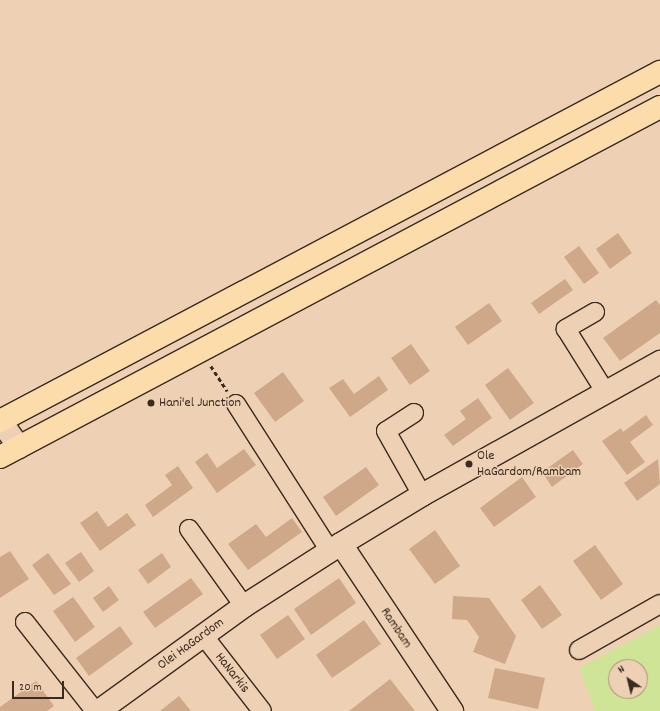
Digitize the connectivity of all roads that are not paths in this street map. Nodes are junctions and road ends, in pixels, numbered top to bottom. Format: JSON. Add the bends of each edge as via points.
{"nodes":[{"id":1,"x":660,"y":72,"type":"edge"},
{"id":2,"x":660,"y":107,"type":"edge"},
{"id":3,"x":596,"y":312,"type":"dead end"},
{"id":4,"x":660,"y":362,"type":"edge"},
{"id":5,"x":606,"y":393,"type":"junction"},
{"id":6,"x":236,"y":404,"type":"road end"},
{"id":7,"x":414,"y":413,"type":"dead end"},
{"id":8,"x":0,"y":420,"type":"edge"},
{"id":9,"x":9,"y":452,"type":"edge"},
{"id":10,"x":422,"y":495,"type":"junction"},
{"id":11,"x":189,"y":529,"type":"dead end"},
{"id":12,"x":336,"y":548,"type":"junction"},
{"id":13,"x":660,"y":604,"type":"edge"},
{"id":14,"x":244,"y":606,"type":"junction"},
{"id":15,"x":25,"y":622,"type":"dead end"},
{"id":16,"x":203,"y":635,"type":"junction"},
{"id":17,"x":579,"y":650,"type":"dead end"},
{"id":18,"x":95,"y":711,"type":"edge"},
{"id":19,"x":99,"y":711,"type":"edge"},
{"id":20,"x":262,"y":711,"type":"edge"},
{"id":21,"x":452,"y":711,"type":"edge"}],
"edges":[{"from":1,"to":8,"type":"highway"},
{"from":2,"to":9,"type":"highway"},
{"from":3,"to":5,"type":"street","via":[[566,329]]},
{"from":4,"to":5,"type":"street","name":"Olei HaGardom"},
{"from":5,"to":10,"type":"street","name":"Olei HaGardom"},
{"from":6,"to":12,"type":"street"},
{"from":7,"to":10,"type":"street","via":[[386,431]]},
{"from":8,"to":9,"type":"street"},
{"from":10,"to":12,"type":"street","name":"Olei HaGardom"},
{"from":11,"to":14,"type":"street"},
{"from":12,"to":14,"type":"street","name":"Olei HaGardom"},
{"from":12,"to":21,"type":"street","name":"Rambam"},
{"from":13,"to":17,"type":"street"},
{"from":14,"to":16,"type":"street","name":"Olei HaGardom"},
{"from":15,"to":18,"type":"street"},
{"from":16,"to":19,"type":"street","name":"Olei HaGardom"},
{"from":16,"to":20,"type":"street","name":"HaNarkis"}]}
